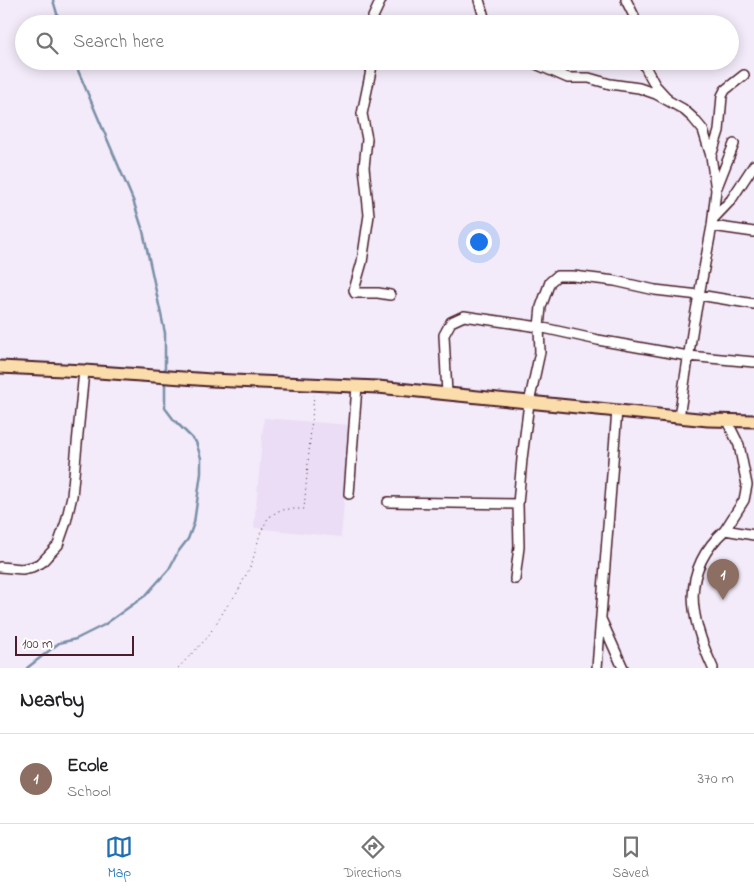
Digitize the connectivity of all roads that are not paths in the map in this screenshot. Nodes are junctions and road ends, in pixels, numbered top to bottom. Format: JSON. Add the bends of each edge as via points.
{"nodes":[{"id":1,"x":382,"y":0,"type":"edge"},
{"id":2,"x":479,"y":0,"type":"edge"},
{"id":3,"x":626,"y":0,"type":"edge"},
{"id":4,"x":374,"y":15,"type":"edge"},
{"id":5,"x":483,"y":15,"type":"edge"},
{"id":6,"x":634,"y":15,"type":"edge"},
{"id":7,"x":371,"y":70,"type":"edge"},
{"id":8,"x":550,"y":70,"type":"edge"},
{"id":9,"x":647,"y":70,"type":"edge"},
{"id":10,"x":744,"y":75,"type":"dead end"},
{"id":11,"x":672,"y":102,"type":"junction"},
{"id":12,"x":734,"y":144,"type":"dead end"},
{"id":13,"x":711,"y":156,"type":"junction"},
{"id":14,"x":754,"y":165,"type":"edge"},
{"id":15,"x":716,"y":190,"type":"junction"},
{"id":16,"x":713,"y":222,"type":"junction"},
{"id":17,"x":754,"y":232,"type":"edge"},
{"id":18,"x":390,"y":295,"type":"dead end"},
{"id":19,"x":699,"y":295,"type":"junction"},
{"id":20,"x":754,"y":304,"type":"edge"},
{"id":21,"x":539,"y":327,"type":"junction"},
{"id":22,"x":688,"y":356,"type":"junction"},
{"id":23,"x":754,"y":362,"type":"edge"},
{"id":24,"x":0,"y":367,"type":"edge"},
{"id":25,"x":84,"y":371,"type":"junction"},
{"id":26,"x":357,"y":386,"type":"junction"},
{"id":27,"x":448,"y":394,"type":"junction"},
{"id":28,"x":529,"y":402,"type":"junction"},
{"id":29,"x":617,"y":410,"type":"junction"},
{"id":30,"x":679,"y":417,"type":"junction"},
{"id":31,"x":727,"y":421,"type":"junction"},
{"id":32,"x":754,"y":421,"type":"edge"},
{"id":33,"x":349,"y":494,"type":"dead end"},
{"id":34,"x":388,"y":502,"type":"dead end"},
{"id":35,"x":518,"y":504,"type":"junction"},
{"id":36,"x":725,"y":530,"type":"junction"},
{"id":37,"x":754,"y":535,"type":"edge"},
{"id":38,"x":0,"y":567,"type":"edge"},
{"id":39,"x":515,"y":579,"type":"dead end"},
{"id":40,"x":601,"y":618,"type":"junction"},
{"id":41,"x":597,"y":668,"type":"edge"},
{"id":42,"x":623,"y":668,"type":"edge"},
{"id":43,"x":714,"y":668,"type":"edge"}],
"edges":[{"from":1,"to":4,"type":"street"},
{"from":2,"to":5,"type":"street"},
{"from":3,"to":6,"type":"street"},
{"from":7,"to":18,"type":"street","via":[[362,114],[367,140],[364,172],[369,215],[354,290],[356,293]]},
{"from":8,"to":11,"type":"street","via":[[568,78],[589,78],[639,88]]},
{"from":9,"to":11,"type":"street","via":[[655,85]]},
{"from":10,"to":13,"type":"street","via":[[722,96],[719,131]]},
{"from":11,"to":13,"type":"street","via":[[703,130]]},
{"from":12,"to":15,"type":"street"},
{"from":13,"to":15,"type":"street"},
{"from":14,"to":16,"type":"street"},
{"from":15,"to":16,"type":"street"},
{"from":16,"to":17,"type":"street"},
{"from":16,"to":19,"type":"street"},
{"from":19,"to":20,"type":"street"},
{"from":19,"to":21,"type":"street","via":[[615,281],[557,276],[544,295]]},
{"from":19,"to":22,"type":"street"},
{"from":21,"to":22,"type":"street"},
{"from":21,"to":27,"type":"street","via":[[471,316],[457,318],[444,335]]},
{"from":21,"to":28,"type":"street","via":[[540,352]]},
{"from":22,"to":23,"type":"street"},
{"from":22,"to":30,"type":"street"},
{"from":24,"to":25,"type":"main road"},
{"from":25,"to":26,"type":"main road"},
{"from":25,"to":38,"type":"street","via":[[72,496],[58,545],[41,563],[32,567]]},
{"from":26,"to":27,"type":"main road"},
{"from":26,"to":33,"type":"street"},
{"from":27,"to":28,"type":"main road"},
{"from":28,"to":29,"type":"main road"},
{"from":28,"to":35,"type":"street"},
{"from":29,"to":30,"type":"main road"},
{"from":29,"to":40,"type":"street"},
{"from":30,"to":31,"type":"main road"},
{"from":31,"to":32,"type":"main road"},
{"from":31,"to":36,"type":"street","via":[[739,445],[748,485],[744,500]]},
{"from":34,"to":35,"type":"street"},
{"from":35,"to":39,"type":"street","via":[[519,547]]},
{"from":36,"to":37,"type":"street"},
{"from":36,"to":43,"type":"street","via":[[704,553],[692,602],[699,631]]},
{"from":40,"to":41,"type":"street"},
{"from":40,"to":42,"type":"street"}]}
